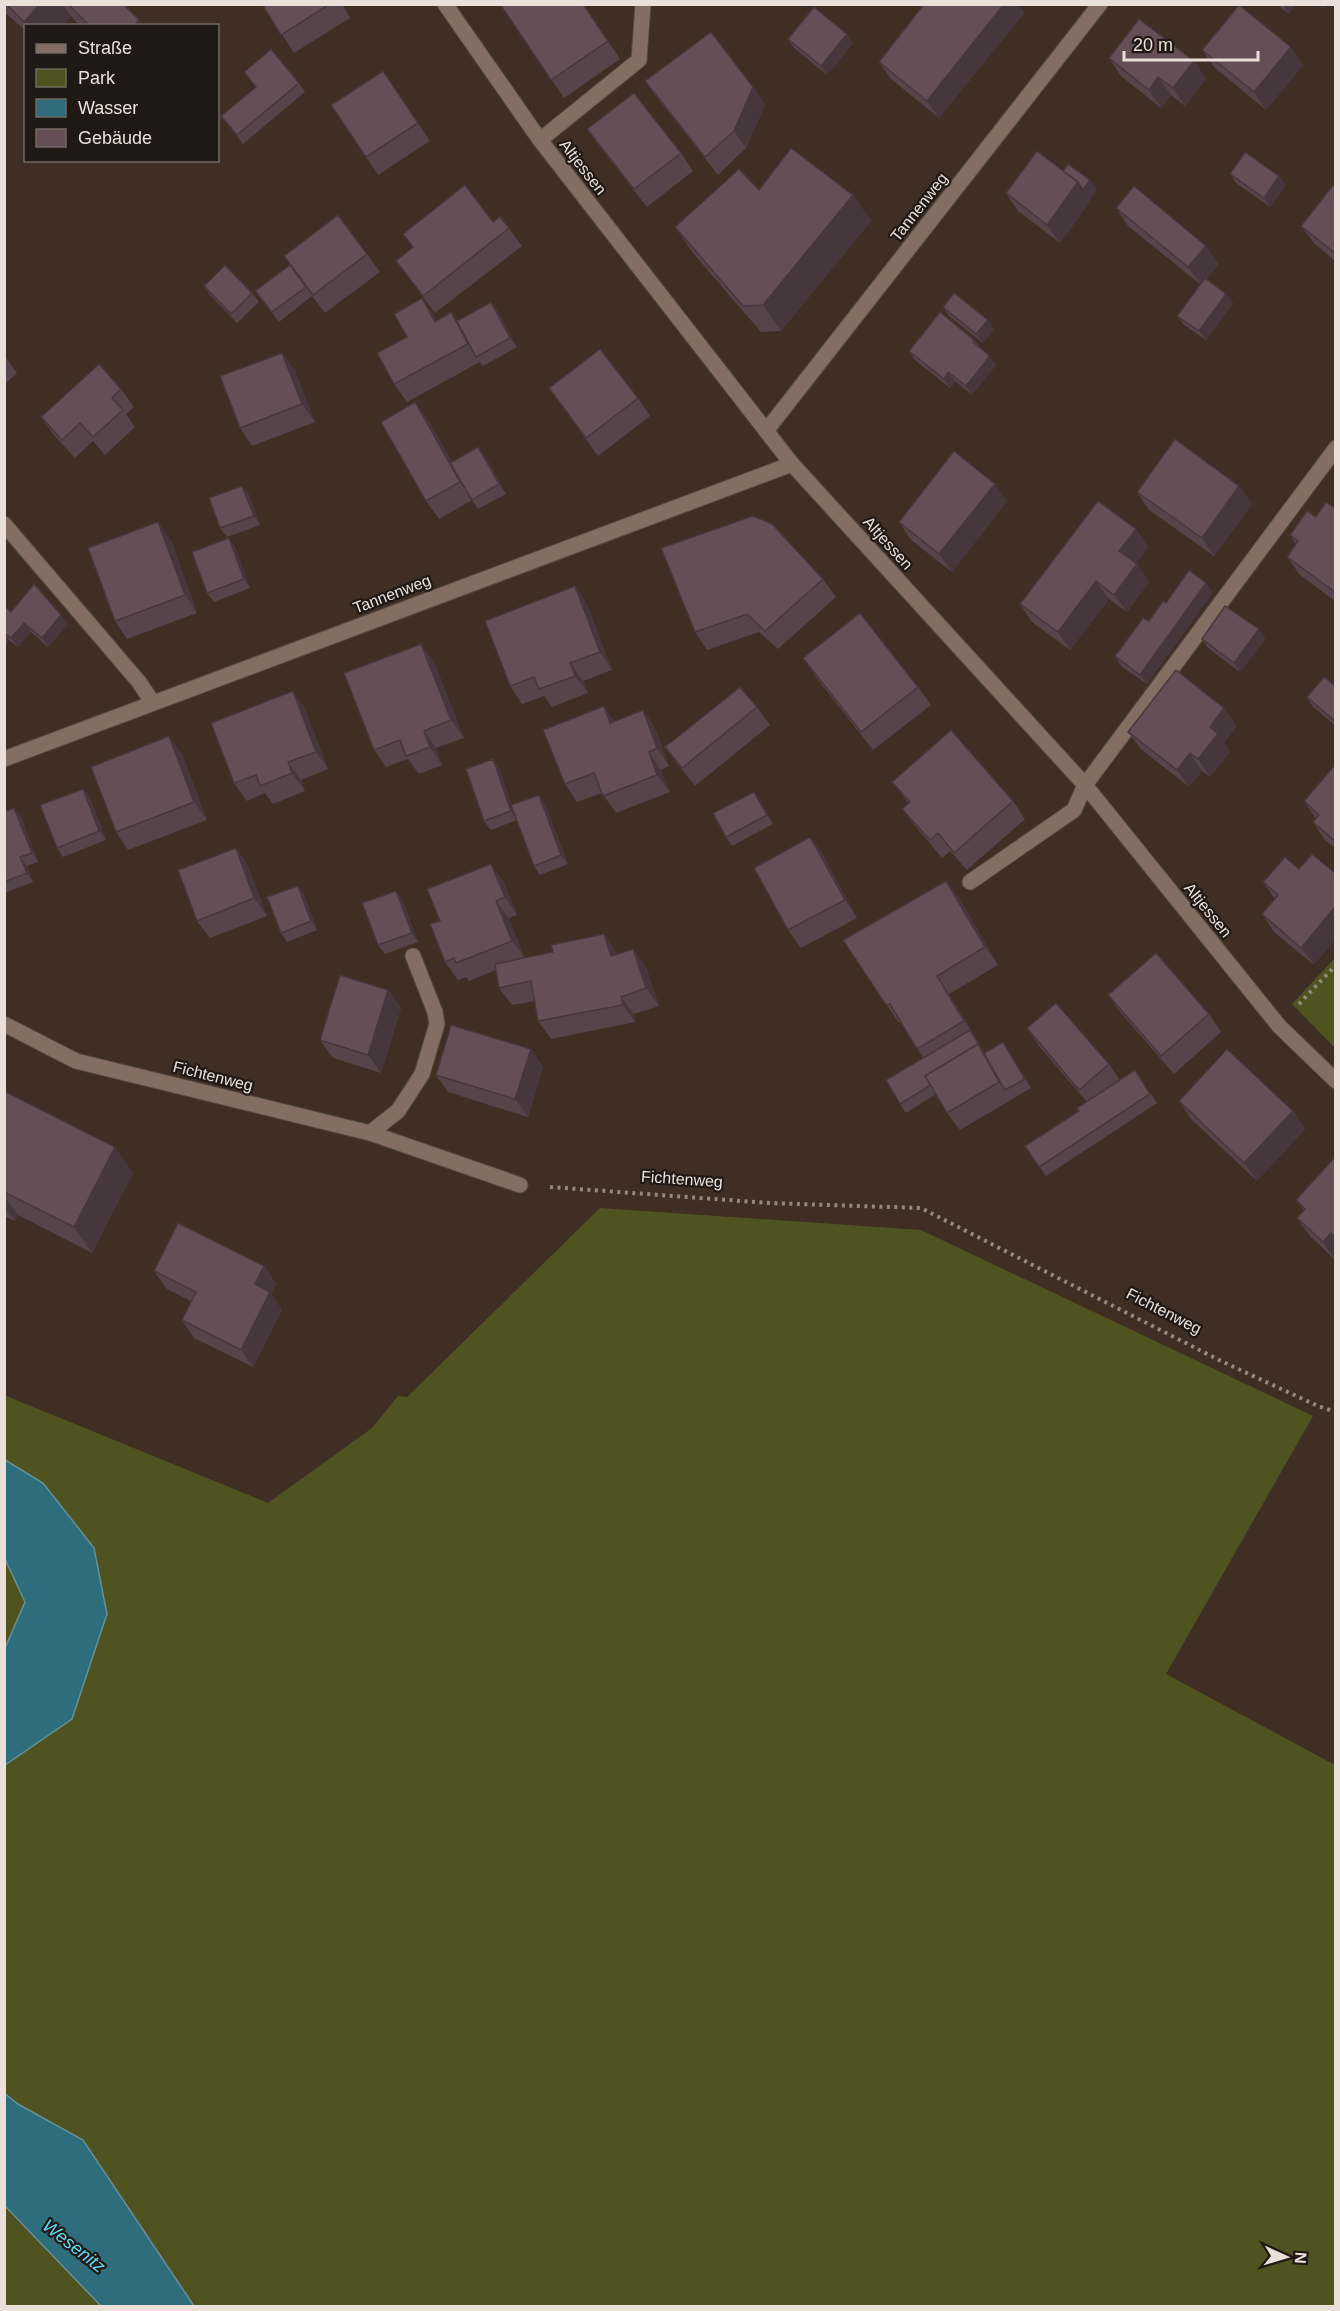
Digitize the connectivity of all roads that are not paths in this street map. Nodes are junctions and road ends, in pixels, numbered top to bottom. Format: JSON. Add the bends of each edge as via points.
{"nodes":[{"id":1,"x":445,"y":4,"type":"edge"},
{"id":2,"x":643,"y":4,"type":"edge"},
{"id":3,"x":1100,"y":4,"type":"edge"},
{"id":4,"x":540,"y":140,"type":"junction"},
{"id":5,"x":766,"y":431,"type":"junction"},
{"id":6,"x":1335,"y":448,"type":"edge"},
{"id":7,"x":792,"y":464,"type":"junction"},
{"id":8,"x":4,"y":524,"type":"edge"},
{"id":9,"x":153,"y":703,"type":"junction"},
{"id":10,"x":4,"y":759,"type":"edge"},
{"id":11,"x":1085,"y":785,"type":"junction"},
{"id":12,"x":970,"y":882,"type":"dead end"},
{"id":13,"x":413,"y":956,"type":"dead end"},
{"id":14,"x":4,"y":1024,"type":"edge"},
{"id":15,"x":1335,"y":1081,"type":"edge"},
{"id":16,"x":370,"y":1133,"type":"junction"},
{"id":17,"x":520,"y":1185,"type":"road end"}],
"edges":[{"from":1,"to":4,"type":"street","name":"Altjessen"},
{"from":2,"to":4,"type":"street","via":[[639,60]]},
{"from":3,"to":5,"type":"street","name":"Tannenweg"},
{"from":4,"to":5,"type":"street","name":"Altjessen"},
{"from":5,"to":7,"type":"street","name":"Altjessen"},
{"from":6,"to":11,"type":"street"},
{"from":7,"to":9,"type":"street","name":"Tannenweg"},
{"from":7,"to":11,"type":"street","name":"Altjessen"},
{"from":8,"to":9,"type":"street"},
{"from":9,"to":10,"type":"street","name":"Tannenweg"},
{"from":11,"to":12,"type":"street","via":[[1074,810]]},
{"from":11,"to":15,"type":"street","name":"Altjessen","via":[[1279,1026]]},
{"from":13,"to":16,"type":"street","via":[[437,1024],[422,1074],[398,1111]]},
{"from":14,"to":16,"type":"street","name":"Fichtenweg","via":[[76,1061]]},
{"from":16,"to":17,"type":"street","name":"Fichtenweg"}]}
